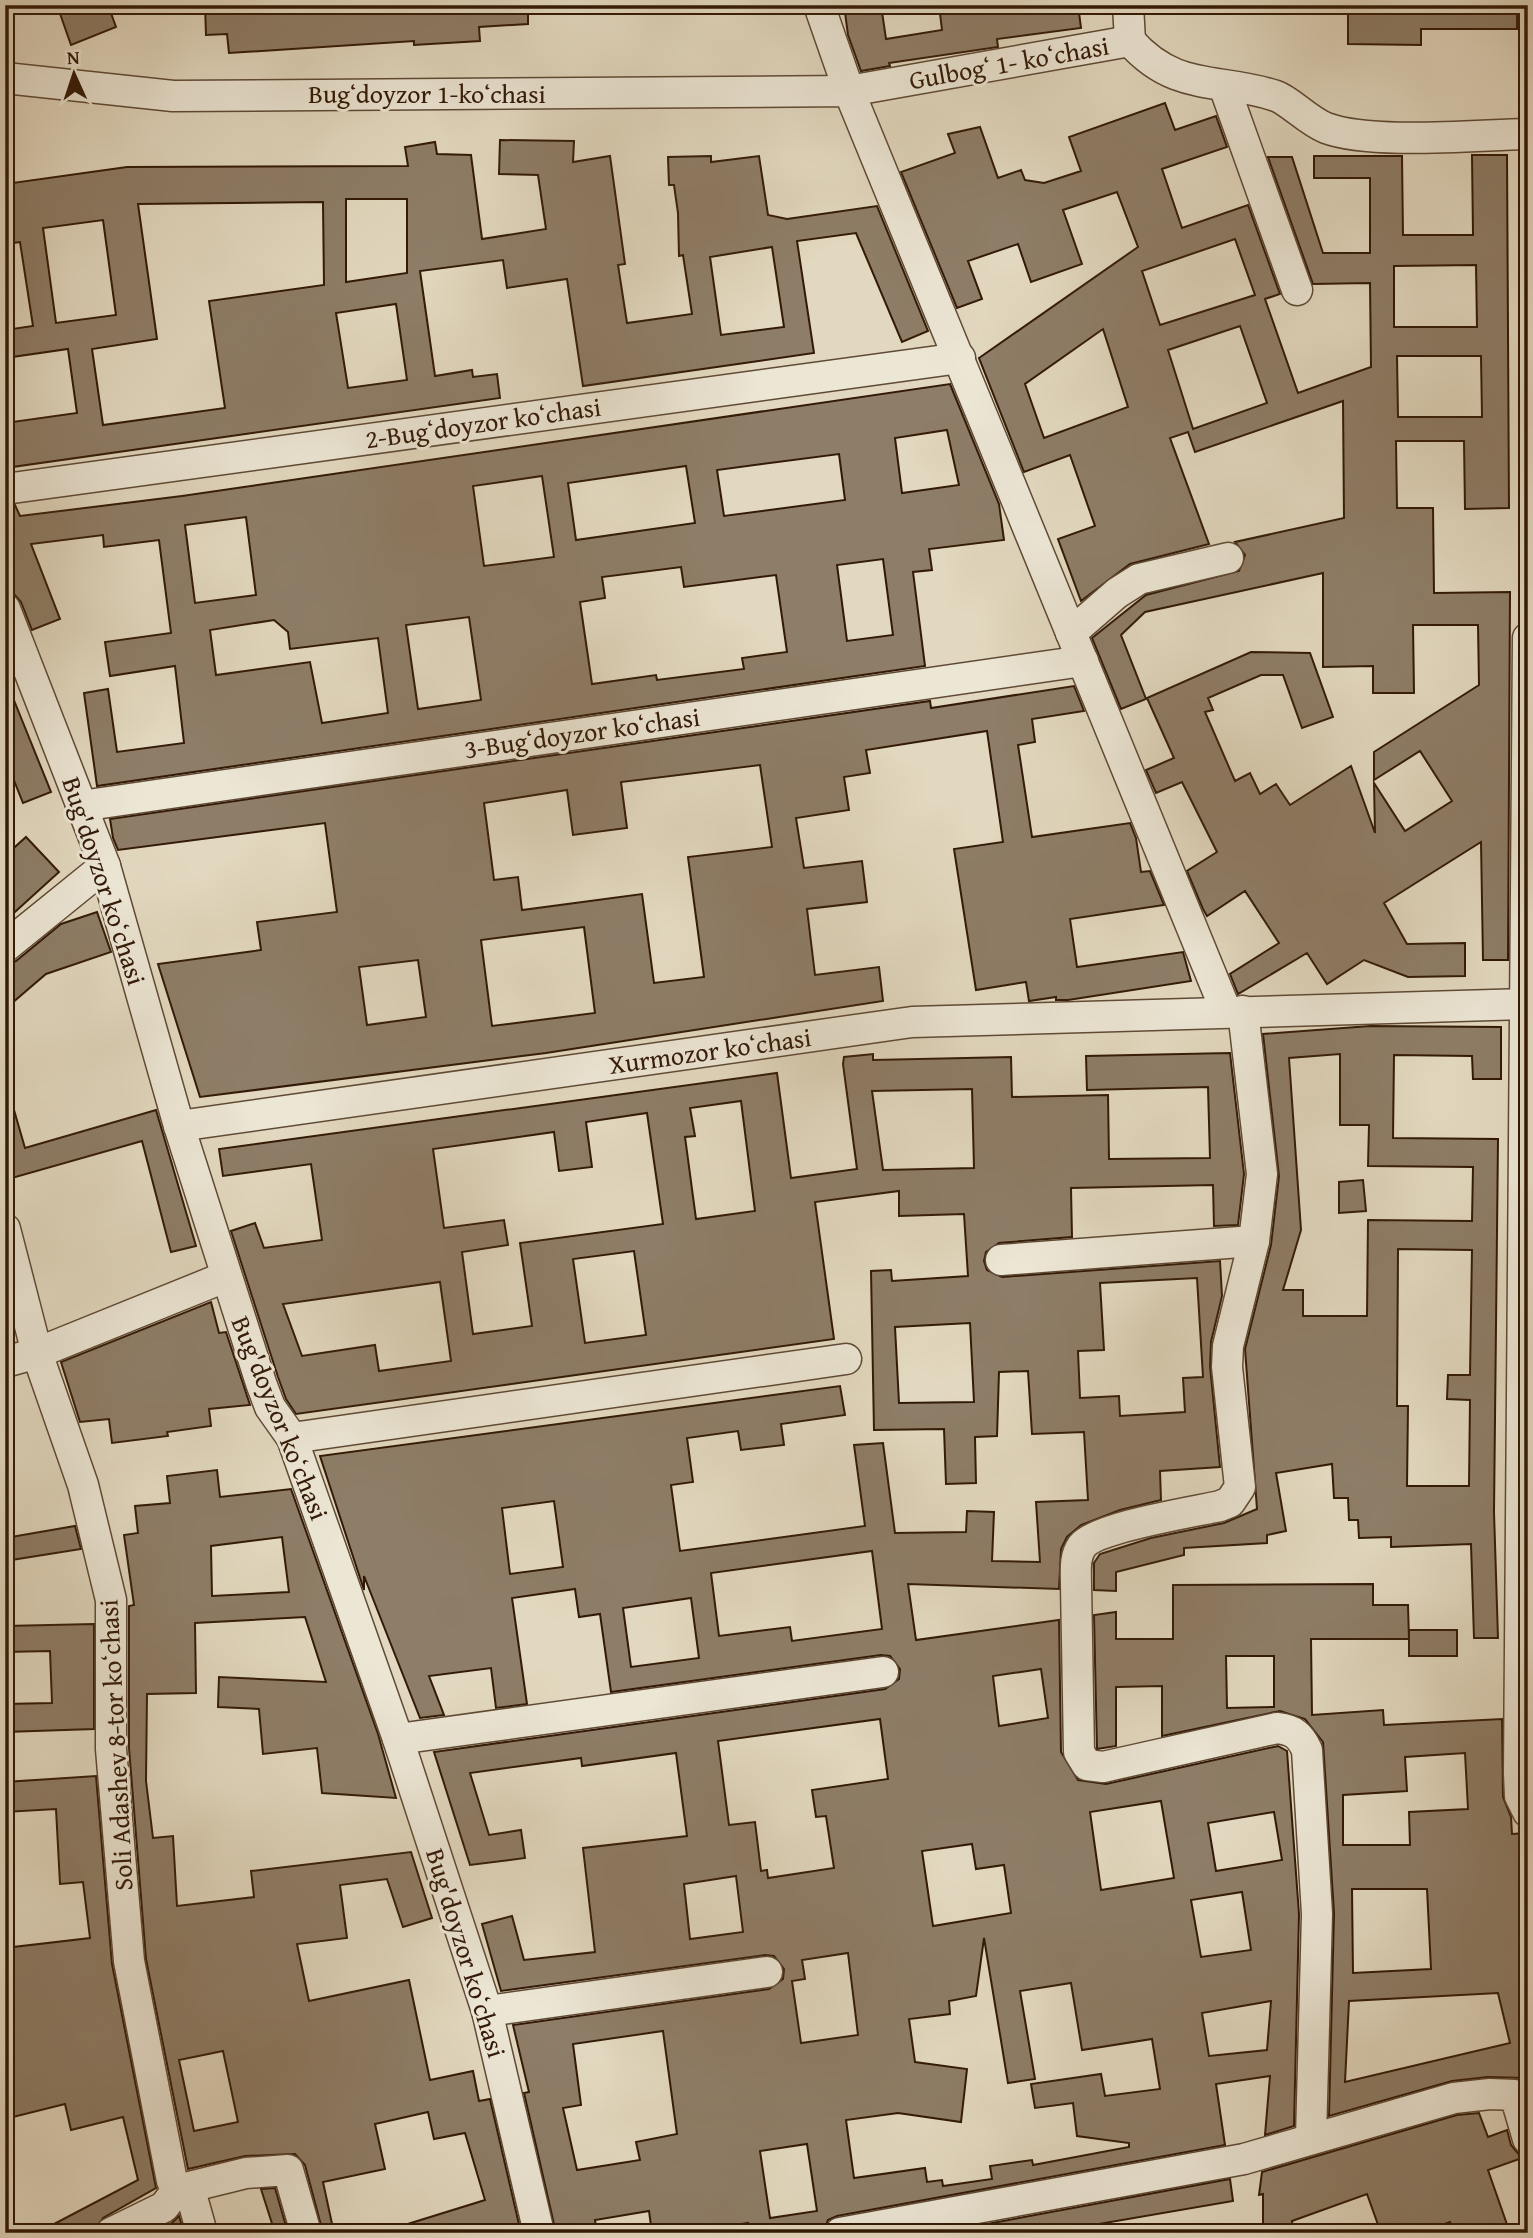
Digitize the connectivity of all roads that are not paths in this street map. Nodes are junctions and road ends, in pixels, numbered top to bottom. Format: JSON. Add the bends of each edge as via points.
{"nodes":[{"id":1,"x":820,"y":5,"type":"edge"},
{"id":2,"x":1128,"y":5,"type":"edge"},
{"id":3,"x":1130,"y":41,"type":"junction"},
{"id":4,"x":5,"y":78,"type":"edge"},
{"id":5,"x":1224,"y":86,"type":"junction"},
{"id":6,"x":849,"y":90,"type":"junction"},
{"id":7,"x":1528,"y":134,"type":"edge"},
{"id":8,"x":1297,"y":290,"type":"dead end"},
{"id":9,"x":960,"y":358,"type":"junction"},
{"id":10,"x":5,"y":489,"type":"edge"},
{"id":11,"x":1228,"y":558,"type":"dead end"},
{"id":12,"x":5,"y":609,"type":"edge"},
{"id":13,"x":1071,"y":633,"type":"junction"},
{"id":14,"x":1528,"y":638,"type":"edge"},
{"id":15,"x":1083,"y":661,"type":"junction"},
{"id":16,"x":81,"y":806,"type":"junction"},
{"id":17,"x":105,"y":866,"type":"junction"},
{"id":18,"x":5,"y":947,"type":"edge"},
{"id":19,"x":1527,"y":1004,"type":"edge"},
{"id":20,"x":1235,"y":1011,"type":"junction"},
{"id":21,"x":179,"y":1126,"type":"junction"},
{"id":22,"x":5,"y":1229,"type":"edge"},
{"id":23,"x":1254,"y":1241,"type":"junction"},
{"id":24,"x":1001,"y":1260,"type":"dead end"},
{"id":25,"x":225,"y":1277,"type":"junction"},
{"id":26,"x":37,"y":1353,"type":"junction"},
{"id":27,"x":846,"y":1359,"type":"dead end"},
{"id":28,"x":5,"y":1362,"type":"edge"},
{"id":29,"x":292,"y":1438,"type":"junction"},
{"id":30,"x":883,"y":1672,"type":"dead end"},
{"id":31,"x":398,"y":1739,"type":"junction"},
{"id":32,"x":1528,"y":1812,"type":"edge"},
{"id":33,"x":767,"y":1972,"type":"dead end"},
{"id":34,"x":487,"y":2011,"type":"junction"},
{"id":35,"x":1521,"y":2093,"type":"edge"},
{"id":36,"x":1311,"y":2138,"type":"junction"},
{"id":37,"x":1528,"y":2139,"type":"edge"},
{"id":38,"x":177,"y":2190,"type":"junction"},
{"id":39,"x":111,"y":2233,"type":"edge"},
{"id":40,"x":202,"y":2233,"type":"edge"},
{"id":41,"x":306,"y":2233,"type":"edge"},
{"id":42,"x":539,"y":2233,"type":"edge"},
{"id":43,"x":840,"y":2233,"type":"edge"}],
"edges":[{"from":1,"to":6,"type":"street"},
{"from":2,"to":3,"type":"street"},
{"from":3,"to":5,"type":"street","name":"Gulbogʻ 1- koʻchasi","via":[[1163,71]]},
{"from":3,"to":6,"type":"street","name":"Gulbogʻ 1- koʻchasi"},
{"from":4,"to":6,"type":"street","name":"Bugʻdoyzor 1-koʻchasi","via":[[173,96]]},
{"from":5,"to":7,"type":"street","name":"Gulbogʻ 1- koʻchasi","via":[[1279,97],[1326,128],[1359,136]]},
{"from":5,"to":8,"type":"street"},
{"from":6,"to":9,"type":"street"},
{"from":9,"to":10,"type":"street","name":"2-Bugʻdoyzor koʻchasi"},
{"from":9,"to":13,"type":"street"},
{"from":11,"to":13,"type":"street","via":[[1139,579]]},
{"from":12,"to":16,"type":"street","name":"Bug'doyzor koʻchasi"},
{"from":13,"to":15,"type":"street"},
{"from":14,"to":19,"type":"street"},
{"from":15,"to":16,"type":"street","name":"3-Bugʻdoyzor koʻchasi"},
{"from":15,"to":20,"type":"street"},
{"from":16,"to":17,"type":"street","name":"Bug'doyzor koʻchasi"},
{"from":17,"to":18,"type":"street"},
{"from":17,"to":21,"type":"street","name":"Bug'doyzor koʻchasi"},
{"from":19,"to":20,"type":"street","name":"Xurmozor koʻchasi"},
{"from":19,"to":32,"type":"street","via":[[1519,1773],[1520,1796]]},
{"from":20,"to":21,"type":"street","name":"Xurmozor koʻchasi","via":[[912,1022]]},
{"from":20,"to":23,"type":"street","via":[[1262,1174]]},
{"from":21,"to":25,"type":"street","name":"Bug'doyzor koʻchasi"},
{"from":22,"to":26,"type":"street","name":"Soli Adashev 8-tor koʻchasi"},
{"from":23,"to":24,"type":"street"},
{"from":23,"to":36,"type":"street","via":[[1227,1367],[1240,1487],[1230,1502],[1220,1506],[1107,1532],[1080,1548],[1076,1559],[1079,1752],[1087,1765],[1103,1768],[1277,1728],[1300,1736],[1307,1750],[1317,1914]]},
{"from":25,"to":26,"type":"street"},
{"from":25,"to":29,"type":"street","name":"Bug'doyzor koʻchasi","via":[[270,1407]]},
{"from":26,"to":28,"type":"street"},
{"from":26,"to":38,"type":"street","name":"Soli Adashev 8-tor koʻchasi","via":[[83,1485],[111,1600],[111,1749],[129,1962]]},
{"from":27,"to":29,"type":"street"},
{"from":29,"to":31,"type":"street","name":"Bug'doyzor koʻchasi"},
{"from":30,"to":31,"type":"street"},
{"from":31,"to":34,"type":"street","name":"Bug'doyzor koʻchasi"},
{"from":33,"to":34,"type":"street"},
{"from":34,"to":42,"type":"street","name":"Bug'doyzor koʻchasi"},
{"from":35,"to":36,"type":"street","via":[[1454,2098]]},
{"from":35,"to":37,"type":"street"},
{"from":36,"to":43,"type":"street","via":[[1244,2159]]},
{"from":38,"to":39,"type":"street","via":[[164,2207]]},
{"from":38,"to":40,"type":"street","via":[[193,2201]]},
{"from":38,"to":41,"type":"street","via":[[246,2173],[288,2170]]}]}
